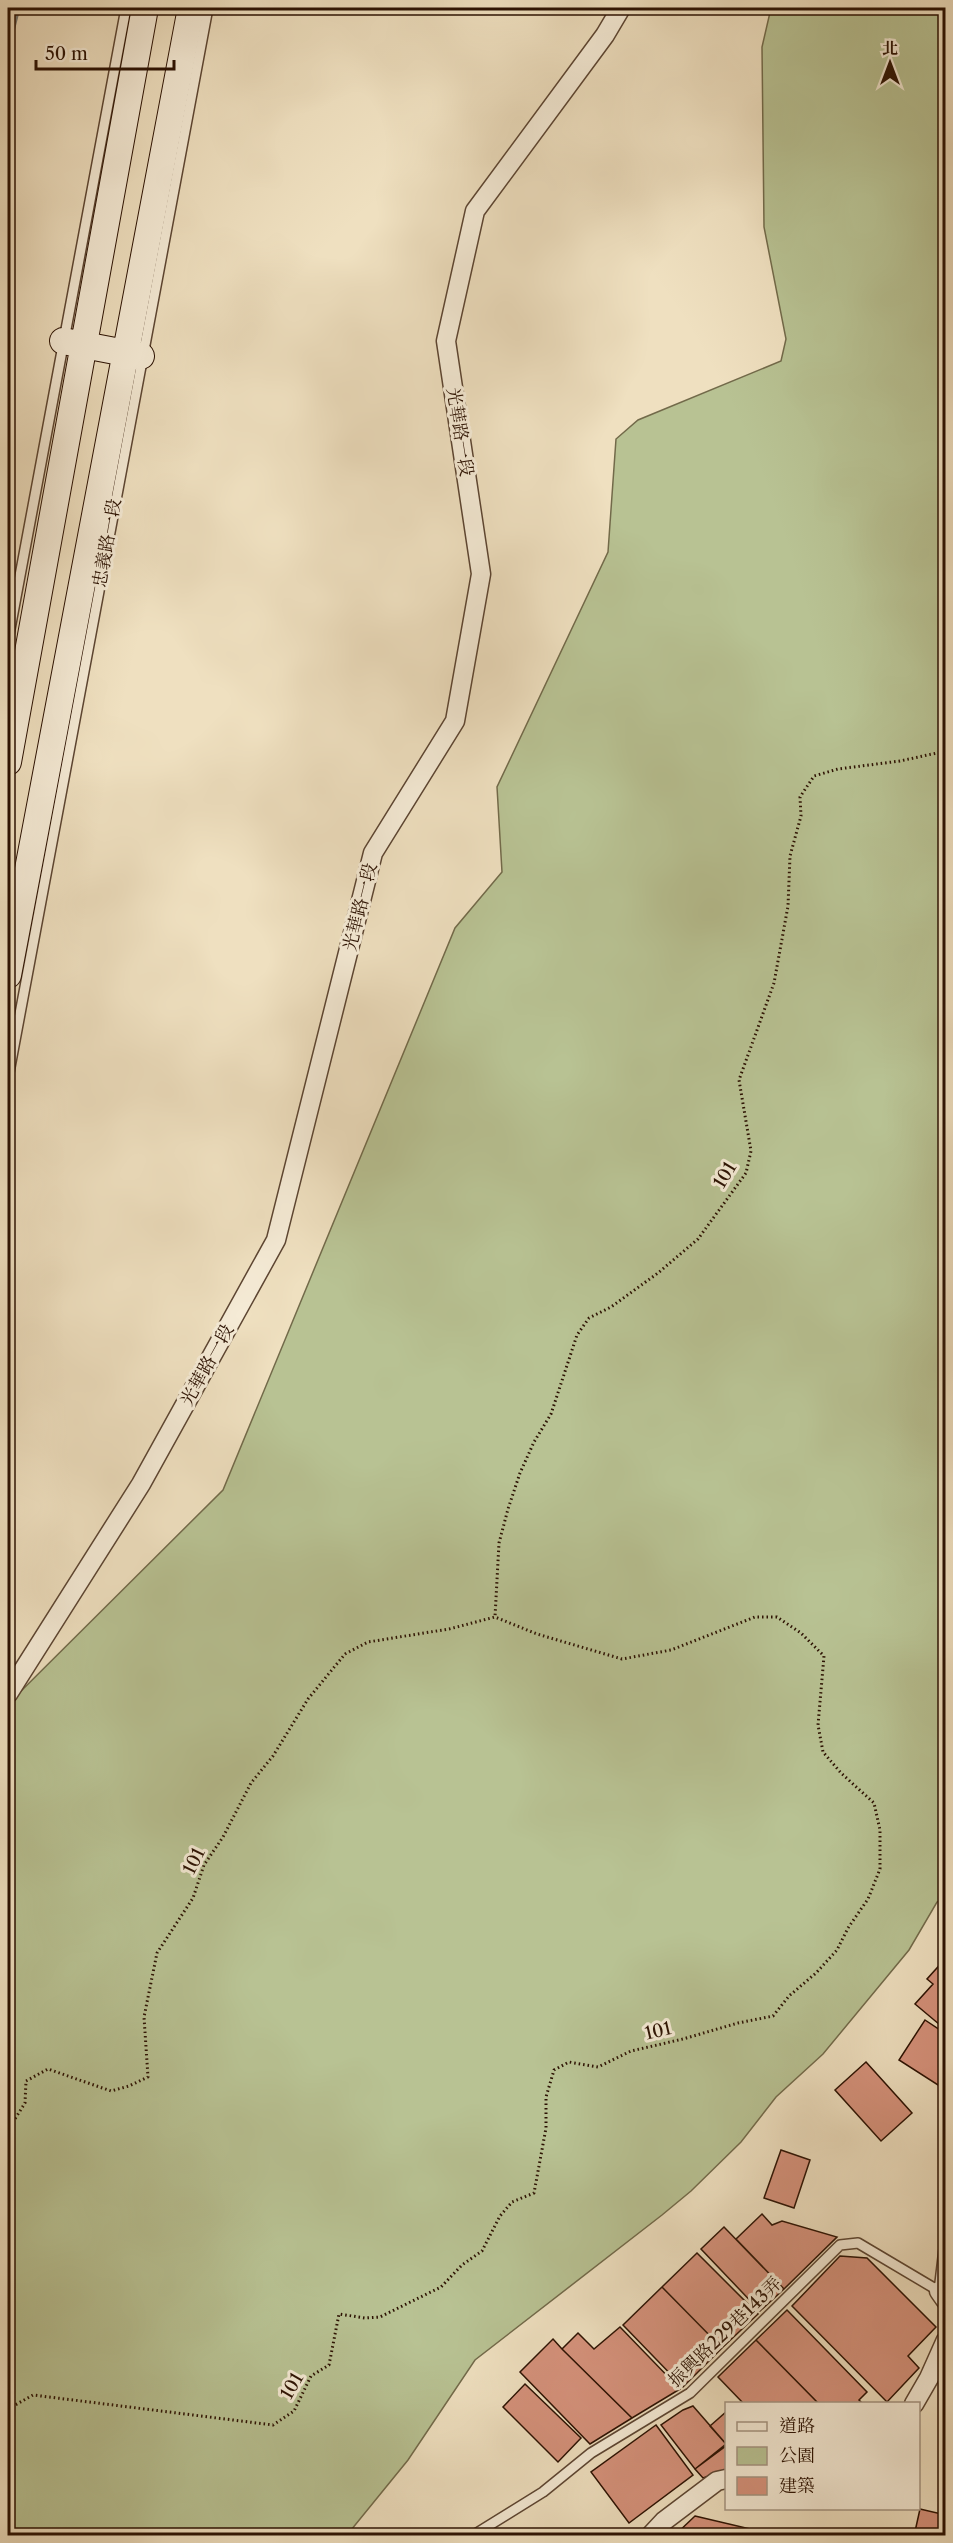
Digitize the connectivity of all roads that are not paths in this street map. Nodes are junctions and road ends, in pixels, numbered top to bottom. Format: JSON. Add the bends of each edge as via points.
{"nodes":[{"id":1,"x":126,"y":8,"type":"edge"},
{"id":2,"x":145,"y":8,"type":"edge"},
{"id":3,"x":191,"y":8,"type":"edge"},
{"id":4,"x":208,"y":8,"type":"edge"},
{"id":5,"x":621,"y":8,"type":"edge"},
{"id":6,"x":74,"y":343,"type":"junction"},
{"id":7,"x":134,"y":354,"type":"junction"},
{"id":8,"x":8,"y":640,"type":"edge"},
{"id":9,"x":8,"y":762,"type":"edge"},
{"id":10,"x":8,"y":975,"type":"edge"},
{"id":11,"x":8,"y":1078,"type":"edge"},
{"id":12,"x":8,"y":1694,"type":"edge"},
{"id":13,"x":945,"y":2232,"type":"edge"},
{"id":14,"x":942,"y":2296,"type":"edge"},
{"id":15,"x":945,"y":2340,"type":"edge"},
{"id":16,"x":915,"y":2402,"type":"edge"},
{"id":17,"x":725,"y":2479,"type":"edge"},
{"id":18,"x":472,"y":2535,"type":"edge"},
{"id":19,"x":650,"y":2535,"type":"edge"}],
"edges":[{"from":1,"to":6,"type":"lane"},
{"from":2,"to":6,"type":"main road"},
{"from":3,"to":7,"type":"main road","name":"忠義路一段"},
{"from":4,"to":7,"type":"lane","name":"忠義路一段"},
{"from":5,"to":12,"type":"street","name":"光華路一段","via":[[475,211],[446,341],[481,574],[455,721],[373,853],[276,1240],[141,1484]]},
{"from":6,"to":7,"type":"main road"},
{"from":6,"to":8,"type":"lane"},
{"from":6,"to":9,"type":"main road"},
{"from":7,"to":10,"type":"main road","name":"忠義路一段"},
{"from":7,"to":11,"type":"lane","name":"忠義路一段"},
{"from":13,"to":14,"type":"lane"},
{"from":14,"to":18,"type":"lane","name":"振興路229巷143弄","via":[[858,2243],[840,2245],[690,2393],[591,2453],[543,2492]]},
{"from":15,"to":16,"type":"street"},
{"from":17,"to":19,"type":"street","via":[[717,2481]]}]}
